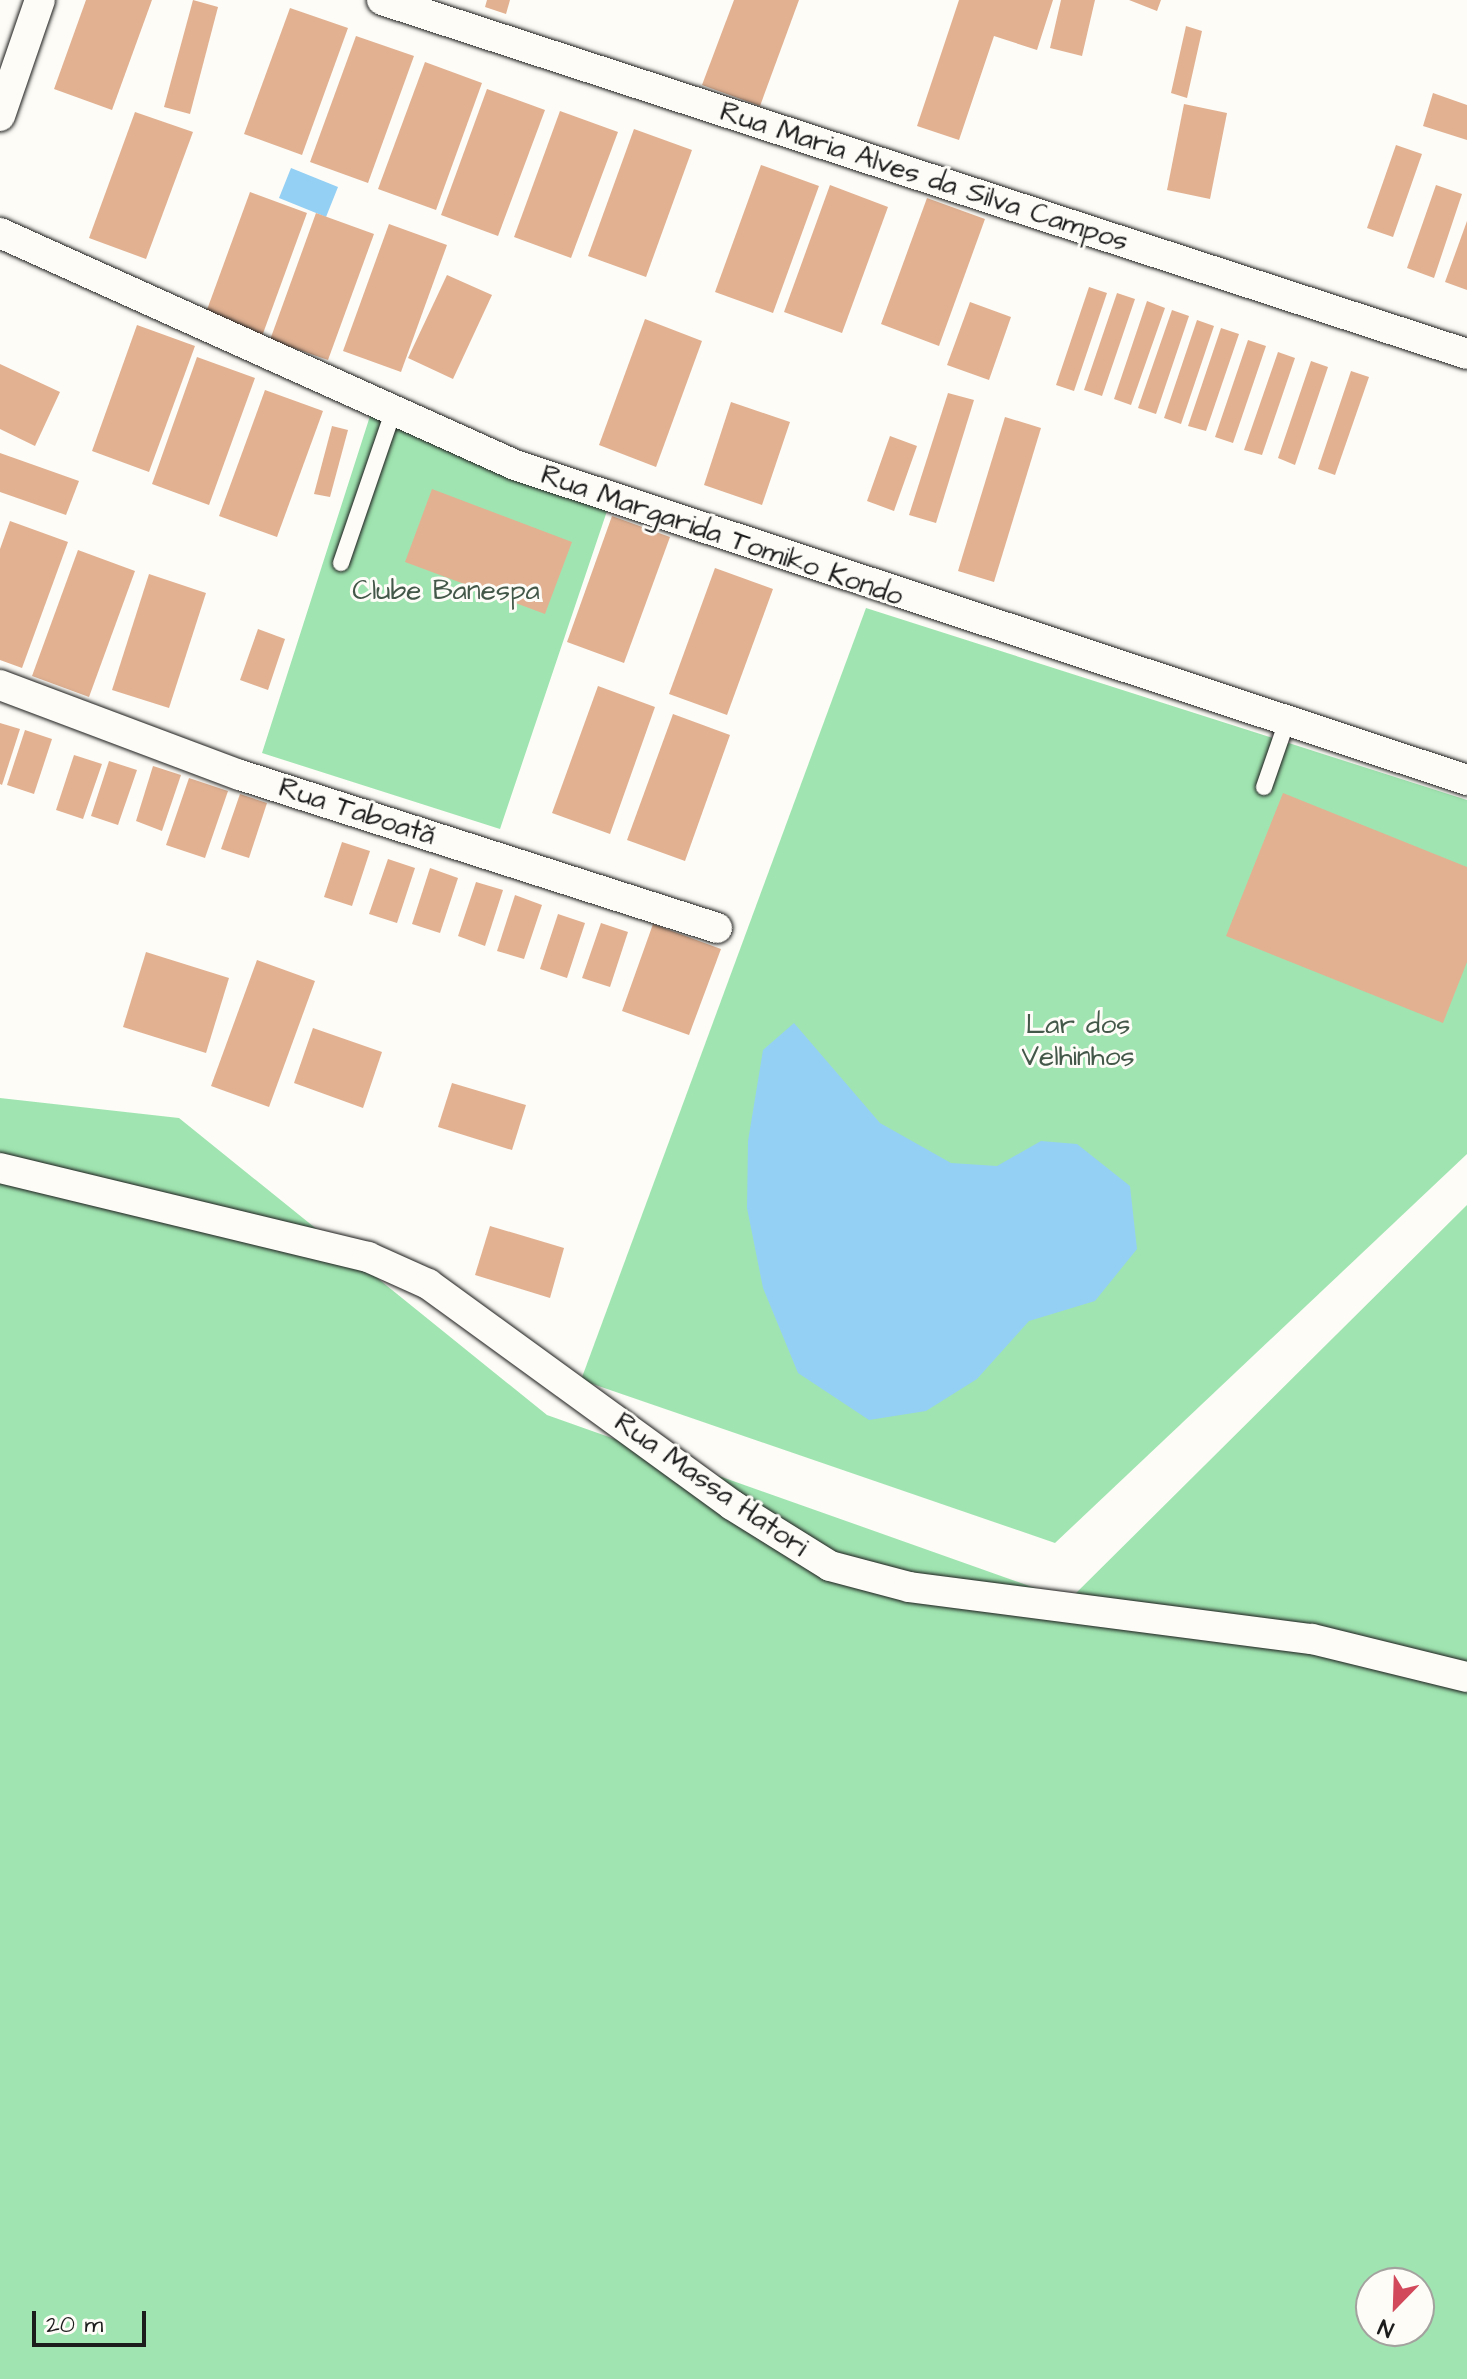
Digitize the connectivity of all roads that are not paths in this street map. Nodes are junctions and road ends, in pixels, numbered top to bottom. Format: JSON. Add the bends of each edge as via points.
{"nodes":[{"id":1,"x":40,"y":0,"type":"edge"},
{"id":2,"x":382,"y":0,"type":"edge"},
{"id":3,"x":0,"y":116,"type":"edge"},
{"id":4,"x":0,"y":233,"type":"edge"},
{"id":5,"x":1467,"y":354,"type":"edge"},
{"id":6,"x":393,"y":412,"type":"junction"},
{"id":7,"x":341,"y":563,"type":"dead end"},
{"id":8,"x":0,"y":685,"type":"edge"},
{"id":9,"x":1286,"y":724,"type":"junction"},
{"id":10,"x":1467,"y":780,"type":"edge"},
{"id":11,"x":1264,"y":787,"type":"dead end"},
{"id":12,"x":717,"y":928,"type":"dead end"},
{"id":13,"x":0,"y":1168,"type":"edge"},
{"id":14,"x":1467,"y":1677,"type":"edge"}],
"edges":[{"from":1,"to":3,"type":"street"},
{"from":2,"to":5,"type":"street","name":"Rua Maria Alves da Silva Campos"},
{"from":4,"to":6,"type":"street","name":"Rua Margarida Tomiko Kondo"},
{"from":6,"to":7,"type":"lane"},
{"from":6,"to":9,"type":"street","name":"Rua Margarida Tomiko Kondo","via":[[571,486]]},
{"from":8,"to":12,"type":"street","name":"Rua Taboatã","via":[[240,775]]},
{"from":9,"to":10,"type":"street","name":"Rua Margarida Tomiko Kondo"},
{"from":9,"to":11,"type":"lane"},
{"from":13,"to":14,"type":"street","name":"Rua Massa Hatori","via":[[368,1257],[428,1284],[778,1536],[830,1566],[866,1578],[1312,1639]]}]}
